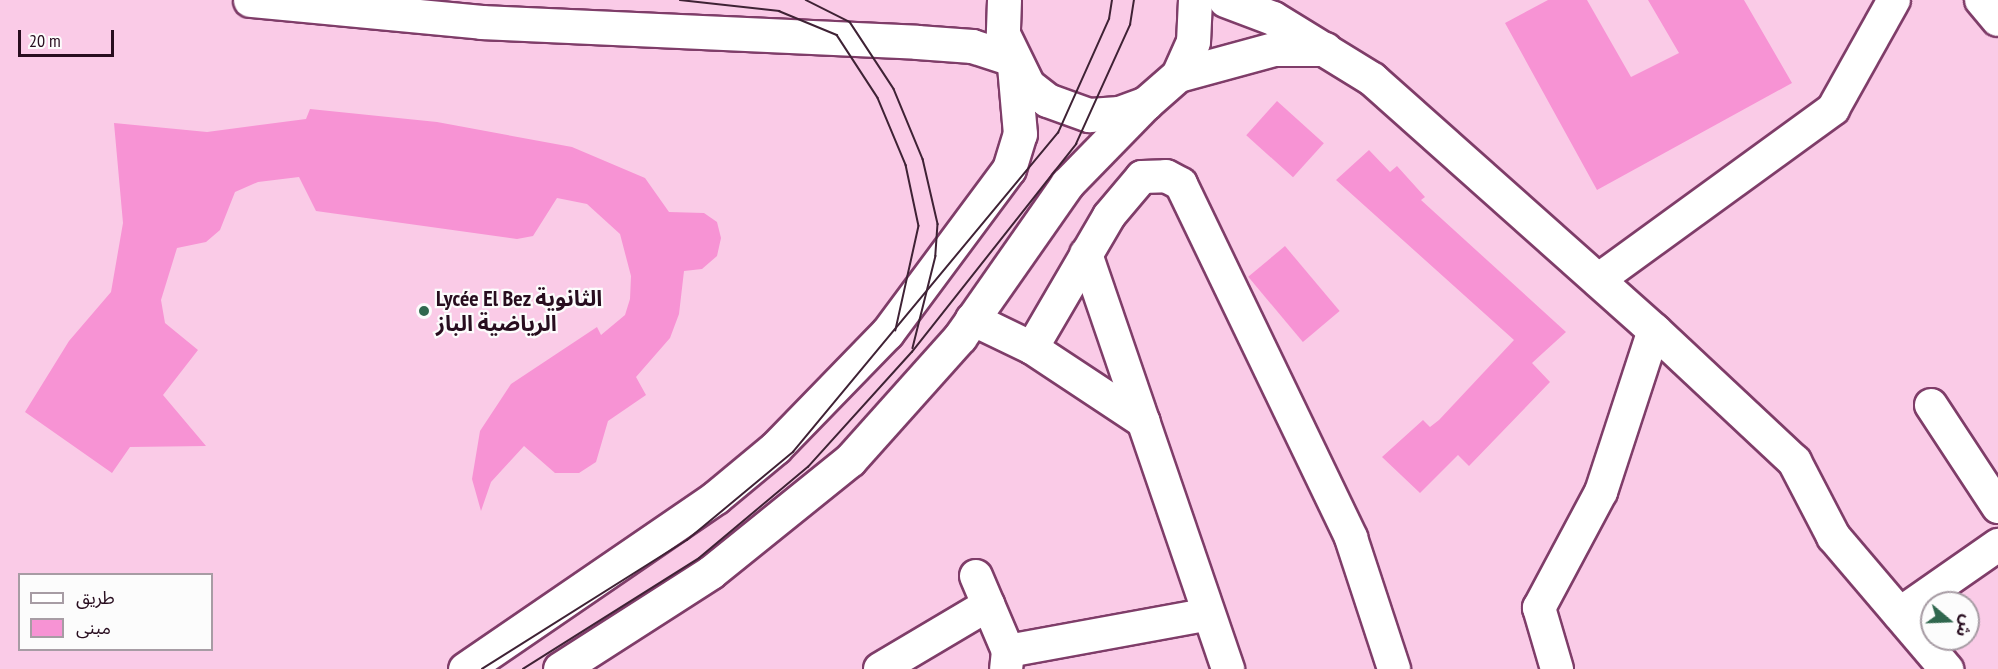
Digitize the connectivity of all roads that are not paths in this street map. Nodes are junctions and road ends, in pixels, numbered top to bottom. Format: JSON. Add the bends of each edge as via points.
{"nodes":[{"id":1,"x":250,"y":0,"type":"edge"},
{"id":2,"x":1004,"y":0,"type":"edge"},
{"id":3,"x":1195,"y":0,"type":"edge"},
{"id":4,"x":1225,"y":0,"type":"edge"},
{"id":5,"x":1894,"y":0,"type":"edge"},
{"id":6,"x":1981,"y":0,"type":"edge"},
{"id":7,"x":1998,"y":20,"type":"edge"},
{"id":8,"x":1327,"y":49,"type":"junction"},
{"id":9,"x":1012,"y":62,"type":"junction"},
{"id":10,"x":1178,"y":75,"type":"junction"},
{"id":11,"x":1146,"y":103,"type":"junction"},
{"id":12,"x":1086,"y":254,"type":"junction"},
{"id":13,"x":1598,"y":280,"type":"junction"},
{"id":14,"x":972,"y":319,"type":"junction"},
{"id":15,"x":1654,"y":330,"type":"junction"},
{"id":16,"x":1032,"y":348,"type":"junction"},
{"id":17,"x":1931,"y":405,"type":"dead end"},
{"id":18,"x":1144,"y":422,"type":"junction"},
{"id":19,"x":1998,"y":507,"type":"edge"},
{"id":20,"x":1998,"y":545,"type":"edge"},
{"id":21,"x":976,"y":576,"type":"dead end"},
{"id":22,"x":988,"y":605,"type":"junction"},
{"id":23,"x":1209,"y":614,"type":"junction"},
{"id":24,"x":1899,"y":614,"type":"junction"},
{"id":25,"x":1007,"y":660,"type":"edge"},
{"id":26,"x":465,"y":669,"type":"edge"},
{"id":27,"x":560,"y":669,"type":"edge"},
{"id":28,"x":880,"y":669,"type":"edge"},
{"id":29,"x":1228,"y":669,"type":"edge"},
{"id":30,"x":1394,"y":669,"type":"edge"},
{"id":31,"x":1557,"y":669,"type":"edge"},
{"id":32,"x":1946,"y":669,"type":"edge"}],
"edges":[{"from":1,"to":9,"type":"main road","via":[[481,22],[972,46]]},
{"from":2,"to":9,"type":"main road","via":[[1003,34]]},
{"from":3,"to":10,"type":"main road","via":[[1193,42]]},
{"from":4,"to":8,"type":"main road","via":[[1273,18]]},
{"from":5,"to":13,"type":"street","via":[[1833,109]]},
{"from":6,"to":7,"type":"street"},
{"from":8,"to":10,"type":"main road","via":[[1274,49]]},
{"from":8,"to":13,"type":"main road","via":[[1372,79]]},
{"from":9,"to":11,"type":"main road","via":[[1028,85],[1068,111],[1119,113]]},
{"from":9,"to":26,"type":"main road","via":[[1020,134],[1009,169],[887,333],[775,448],[716,497]]},
{"from":10,"to":11,"type":"main road"},
{"from":11,"to":14,"type":"main road","via":[[1067,184]]},
{"from":12,"to":16,"type":"street"},
{"from":12,"to":18,"type":"street"},
{"from":12,"to":30,"type":"street","via":[[1142,177],[1166,176],[1181,184],[1351,538]]},
{"from":13,"to":15,"type":"main road"},
{"from":14,"to":16,"type":"street"},
{"from":14,"to":27,"type":"main road","via":[[911,398],[795,508],[711,572]]},
{"from":15,"to":24,"type":"main road","via":[[1794,461],[1833,537]]},
{"from":15,"to":31,"type":"street","via":[[1601,492],[1539,608]]},
{"from":16,"to":18,"type":"street"},
{"from":17,"to":19,"type":"street"},
{"from":18,"to":23,"type":"street"},
{"from":20,"to":24,"type":"street"},
{"from":21,"to":22,"type":"street"},
{"from":22,"to":25,"type":"street"},
{"from":22,"to":28,"type":"street"},
{"from":23,"to":25,"type":"street"},
{"from":23,"to":29,"type":"street"},
{"from":24,"to":32,"type":"main road"}]}
